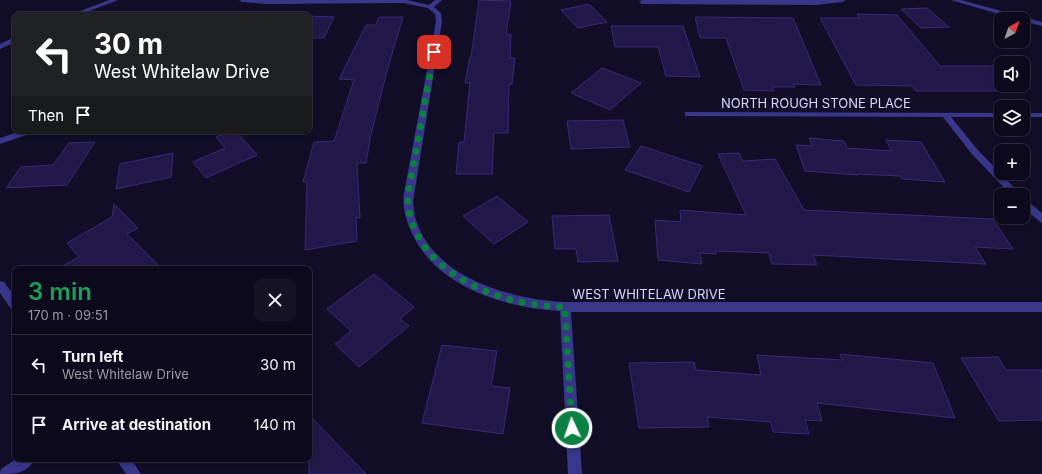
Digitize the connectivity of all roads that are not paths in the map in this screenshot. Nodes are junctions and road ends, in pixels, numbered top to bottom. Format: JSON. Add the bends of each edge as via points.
{"nodes":[{"id":1,"x":115,"y":0,"type":"edge"},
{"id":2,"x":242,"y":0,"type":"edge"},
{"id":3,"x":439,"y":0,"type":"edge"},
{"id":4,"x":843,"y":0,"type":"edge"},
{"id":5,"x":954,"y":0,"type":"edge"},
{"id":6,"x":642,"y":2,"type":"dead end"},
{"id":7,"x":430,"y":7,"type":"junction"},
{"id":8,"x":82,"y":12,"type":"edge"},
{"id":9,"x":1042,"y":24,"type":"edge"},
{"id":10,"x":12,"y":41,"type":"edge"},
{"id":11,"x":0,"y":47,"type":"edge"},
{"id":12,"x":688,"y":114,"type":"dead end"},
{"id":13,"x":944,"y":115,"type":"junction"},
{"id":14,"x":994,"y":115,"type":"edge"},
{"id":15,"x":1030,"y":115,"type":"edge"},
{"id":16,"x":1042,"y":115,"type":"edge"},
{"id":17,"x":20,"y":134,"type":"edge"},
{"id":18,"x":0,"y":141,"type":"edge"},
{"id":19,"x":1009,"y":188,"type":"edge"},
{"id":20,"x":1030,"y":208,"type":"edge"},
{"id":21,"x":1042,"y":219,"type":"edge"},
{"id":22,"x":0,"y":285,"type":"edge"},
{"id":23,"x":12,"y":302,"type":"edge"},
{"id":24,"x":565,"y":307,"type":"junction"},
{"id":25,"x":1042,"y":307,"type":"edge"},
{"id":26,"x":23,"y":462,"type":"edge"},
{"id":27,"x":125,"y":462,"type":"edge"},
{"id":28,"x":6,"y":474,"type":"edge"},
{"id":29,"x":134,"y":474,"type":"edge"},
{"id":30,"x":574,"y":474,"type":"edge"}],
"edges":[{"from":1,"to":8,"type":"street"},
{"from":2,"to":7,"type":"street","via":[[403,1]]},
{"from":3,"to":7,"type":"street"},
{"from":4,"to":6,"type":"street","via":[[815,3]]},
{"from":5,"to":9,"type":"street"},
{"from":7,"to":24,"type":"street","name":"WEST WHITELAW DRIVE","via":[[438,13],[440,22],[408,202],[412,221],[420,239],[434,257],[452,273],[476,287],[534,305]]},
{"from":10,"to":11,"type":"street"},
{"from":12,"to":13,"type":"street","name":"NORTH ROUGH STONE PLACE"},
{"from":13,"to":14,"type":"street","name":"NORTH ROUGH STONE PLACE"},
{"from":13,"to":19,"type":"street"},
{"from":15,"to":16,"type":"street"},
{"from":17,"to":18,"type":"street"},
{"from":20,"to":21,"type":"street"},
{"from":22,"to":23,"type":"street"},
{"from":24,"to":25,"type":"street","name":"WEST WHITELAW DRIVE"},
{"from":24,"to":30,"type":"street"},
{"from":26,"to":28,"type":"street"},
{"from":27,"to":29,"type":"street"}]}
